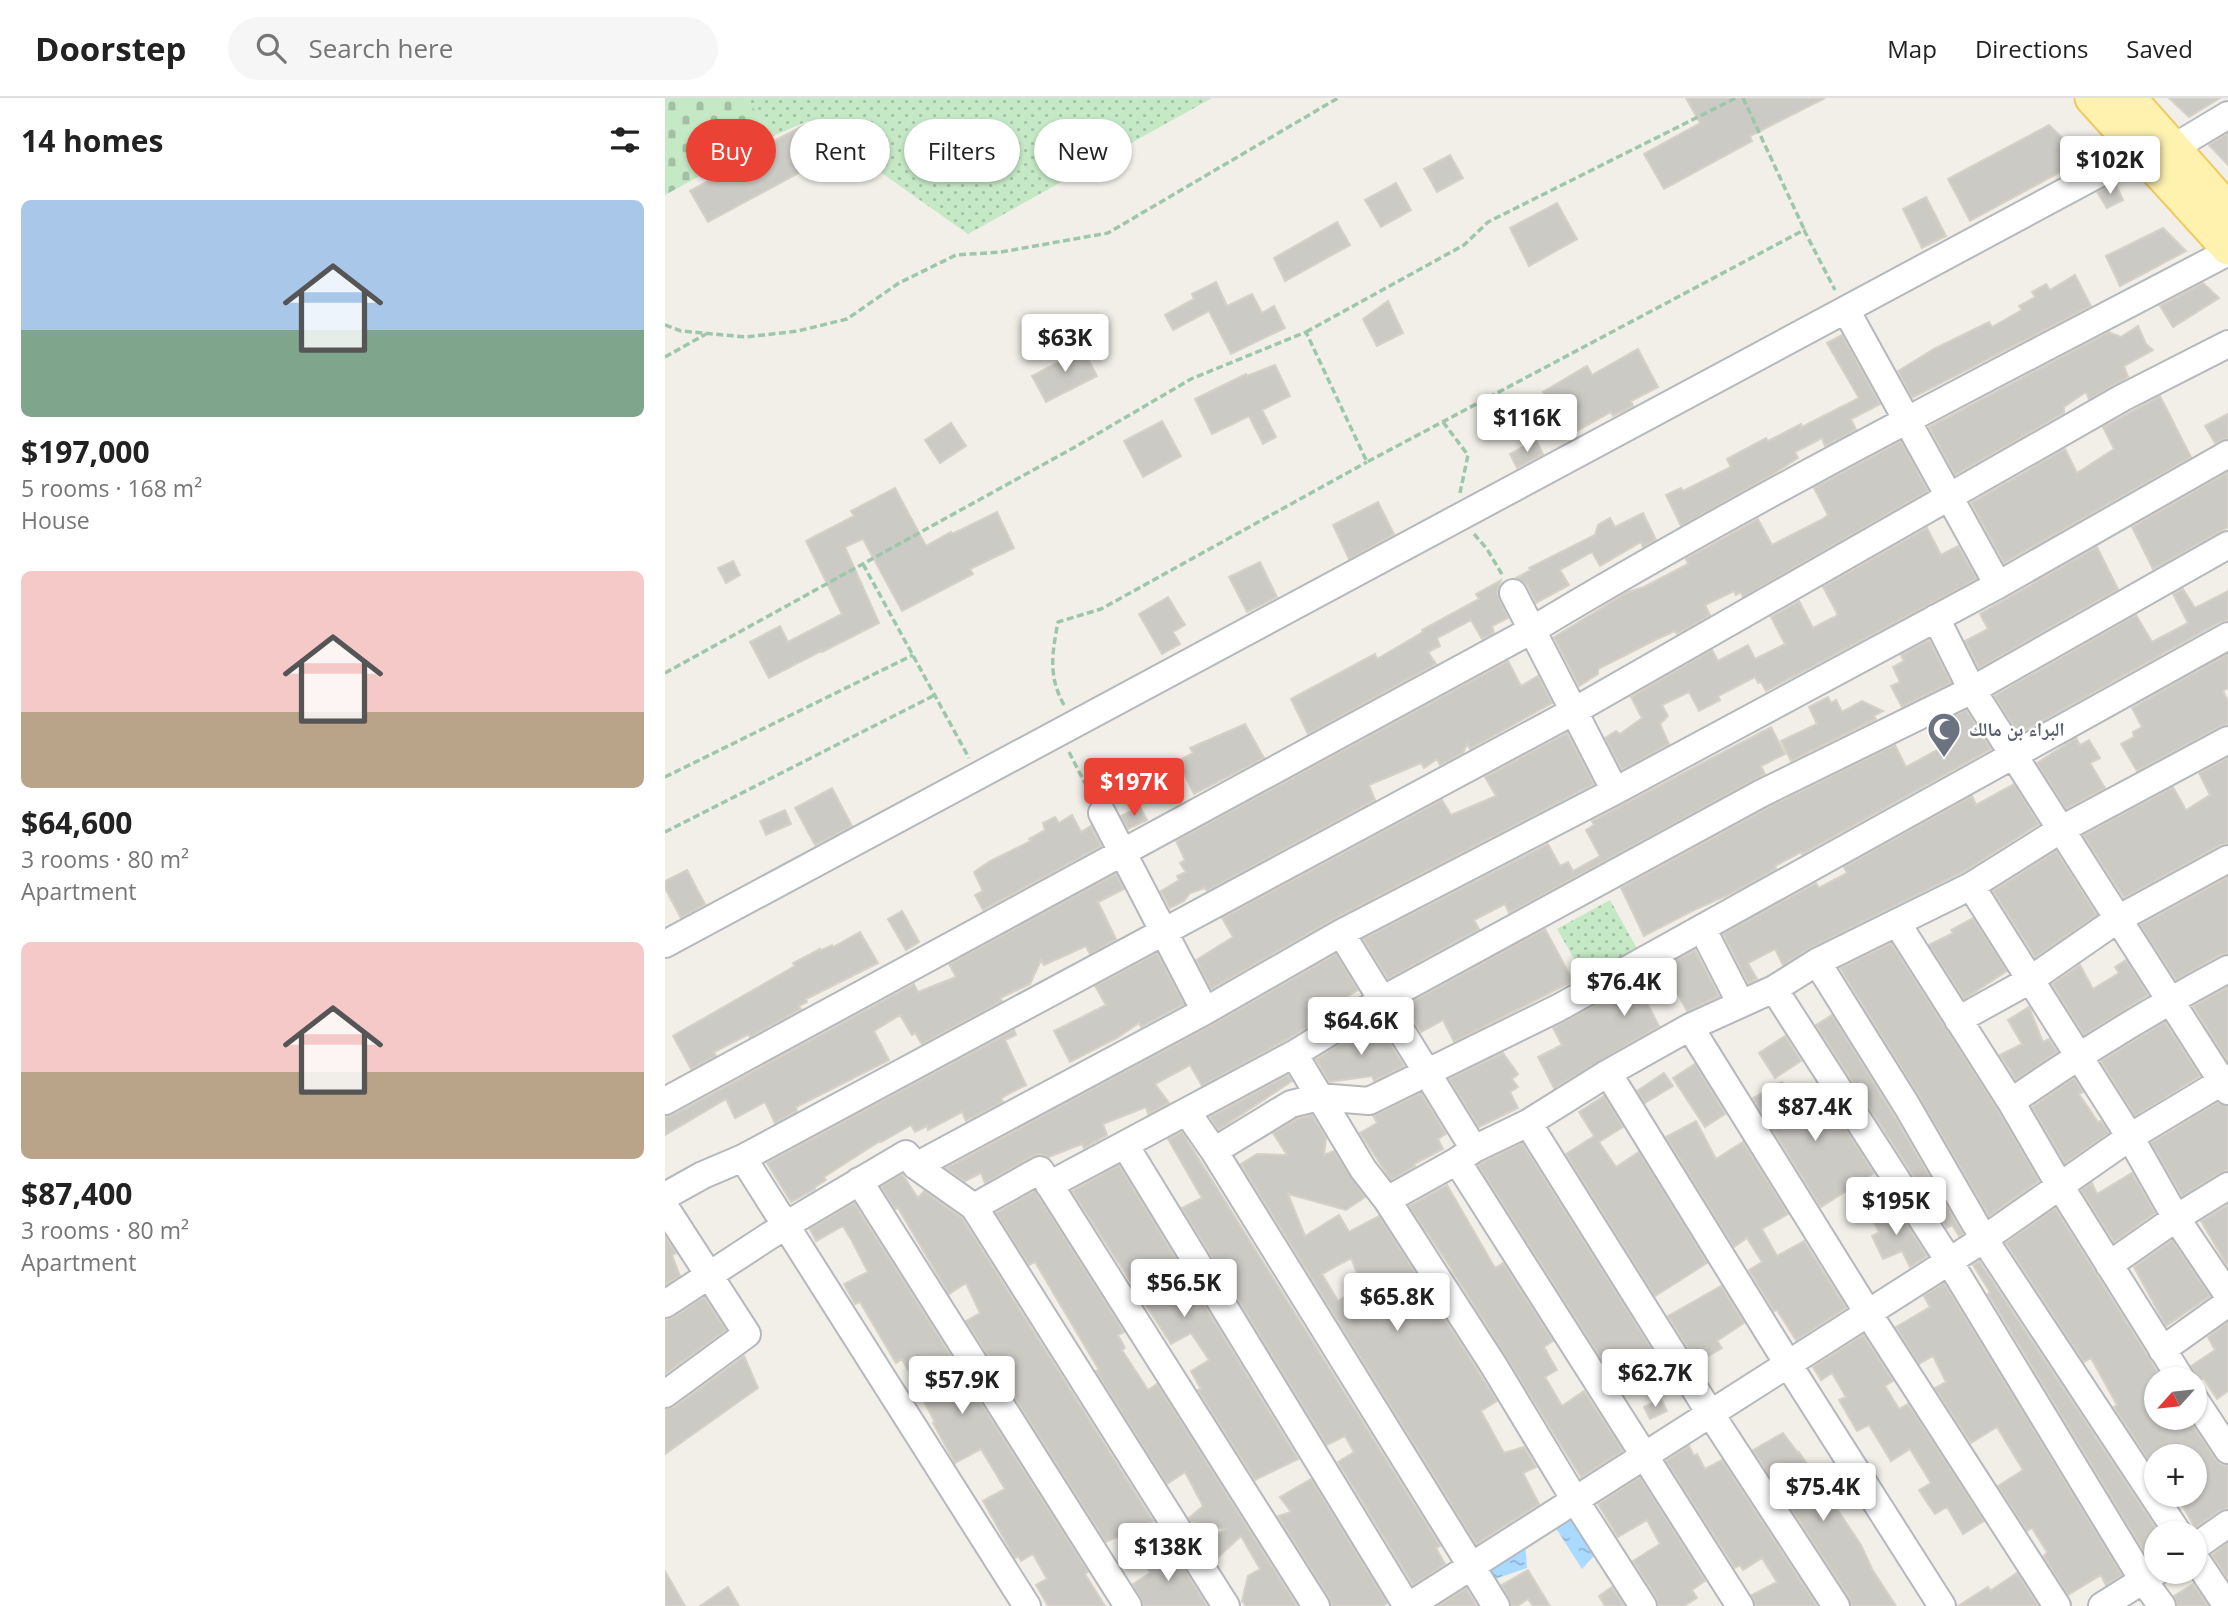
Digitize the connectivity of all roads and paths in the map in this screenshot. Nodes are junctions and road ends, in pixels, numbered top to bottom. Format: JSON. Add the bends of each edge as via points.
{"nodes":[{"id":1,"x":1338,"y":98,"type":"edge"},
{"id":2,"x":1736,"y":98,"type":"edge"},
{"id":3,"x":1743,"y":98,"type":"edge"},
{"id":4,"x":2092,"y":98,"type":"edge"},
{"id":5,"x":2129,"y":98,"type":"edge"},
{"id":6,"x":2228,"y":115,"type":"edge"},
{"id":7,"x":2157,"y":149,"type":"junction"},
{"id":8,"x":2228,"y":210,"type":"edge"},
{"id":9,"x":1804,"y":230,"type":"junction"},
{"id":10,"x":2228,"y":250,"type":"edge"},
{"id":11,"x":1846,"y":310,"type":"junction"},
{"id":12,"x":665,"y":325,"type":"edge"},
{"id":13,"x":1305,"y":332,"type":"junction"},
{"id":14,"x":707,"y":334,"type":"junction"},
{"id":15,"x":2228,"y":344,"type":"edge"},
{"id":16,"x":665,"y":357,"type":"edge"},
{"id":17,"x":1443,"y":421,"type":"junction"},
{"id":18,"x":1907,"y":421,"type":"junction"},
{"id":19,"x":2228,"y":454,"type":"edge"},
{"id":20,"x":1367,"y":462,"type":"junction"},
{"id":21,"x":1950,"y":497,"type":"junction"},
{"id":22,"x":1460,"y":517,"type":"junction"},
{"id":23,"x":2228,"y":545,"type":"edge"},
{"id":24,"x":863,"y":564,"type":"junction"},
{"id":25,"x":1998,"y":585,"type":"junction"},
{"id":26,"x":1513,"y":593,"type":"joint"},
{"id":27,"x":1936,"y":618,"type":"junction"},
{"id":28,"x":1532,"y":630,"type":"junction"},
{"id":29,"x":2228,"y":636,"type":"edge"},
{"id":30,"x":913,"y":655,"type":"junction"},
{"id":31,"x":665,"y":673,"type":"edge"},
{"id":32,"x":1972,"y":690,"type":"junction"},
{"id":33,"x":935,"y":695,"type":"junction"},
{"id":34,"x":1574,"y":711,"type":"junction"},
{"id":35,"x":1074,"y":724,"type":"junction"},
{"id":36,"x":2228,"y":740,"type":"edge"},
{"id":37,"x":2015,"y":755,"type":"junction"},
{"id":38,"x":979,"y":775,"type":"junction"},
{"id":39,"x":665,"y":778,"type":"edge"},
{"id":40,"x":1615,"y":791,"type":"junction"},
{"id":41,"x":1102,"y":813,"type":"joint"},
{"id":42,"x":2060,"y":830,"type":"junction"},
{"id":43,"x":665,"y":832,"type":"edge"},
{"id":44,"x":1122,"y":853,"type":"junction"},
{"id":45,"x":2228,"y":859,"type":"edge"},
{"id":46,"x":1971,"y":886,"type":"junction"},
{"id":47,"x":2118,"y":919,"type":"junction"},
{"id":48,"x":1897,"y":923,"type":"junction"},
{"id":49,"x":1702,"y":928,"type":"junction"},
{"id":50,"x":1164,"y":932,"type":"junction"},
{"id":51,"x":1341,"y":933,"type":"junction"},
{"id":52,"x":665,"y":944,"type":"edge"},
{"id":53,"x":1817,"y":962,"type":"junction"},
{"id":54,"x":2228,"y":969,"type":"edge"},
{"id":55,"x":2030,"y":980,"type":"junction"},
{"id":56,"x":1774,"y":989,"type":"junction"},
{"id":57,"x":1382,"y":1000,"type":"junction"},
{"id":58,"x":2170,"y":1000,"type":"junction"},
{"id":59,"x":1741,"y":1004,"type":"junction"},
{"id":60,"x":1205,"y":1011,"type":"junction"},
{"id":61,"x":1958,"y":1020,"type":"junction"},
{"id":62,"x":1690,"y":1027,"type":"junction"},
{"id":63,"x":1294,"y":1054,"type":"junction"},
{"id":64,"x":2078,"y":1055,"type":"junction"},
{"id":65,"x":1608,"y":1073,"type":"junction"},
{"id":66,"x":1426,"y":1074,"type":"junction"},
{"id":67,"x":2226,"y":1083,"type":"edge"},
{"id":68,"x":1319,"y":1097,"type":"junction"},
{"id":69,"x":665,"y":1101,"type":"edge"},
{"id":70,"x":2011,"y":1102,"type":"junction"},
{"id":71,"x":1187,"y":1112,"type":"junction"},
{"id":72,"x":1528,"y":1123,"type":"junction"},
{"id":73,"x":2130,"y":1137,"type":"junction"},
{"id":74,"x":1125,"y":1145,"type":"junction"},
{"id":75,"x":1214,"y":1151,"type":"junction"},
{"id":76,"x":1466,"y":1155,"type":"junction"},
{"id":77,"x":743,"y":1158,"type":"junction"},
{"id":78,"x":916,"y":1167,"type":"junction"},
{"id":79,"x":859,"y":1181,"type":"junction"},
{"id":80,"x":1049,"y":1185,"type":"junction"},
{"id":81,"x":2060,"y":1186,"type":"junction"},
{"id":82,"x":2228,"y":1186,"type":"edge"},
{"id":83,"x":665,"y":1196,"type":"edge"},
{"id":84,"x":1387,"y":1200,"type":"junction"},
{"id":85,"x":665,"y":1207,"type":"edge"},
{"id":86,"x":974,"y":1207,"type":"junction"},
{"id":87,"x":2176,"y":1218,"type":"junction"},
{"id":88,"x":786,"y":1225,"type":"junction"},
{"id":89,"x":1985,"y":1239,"type":"junction"},
{"id":90,"x":1949,"y":1261,"type":"junction"},
{"id":91,"x":2109,"y":1265,"type":"junction"},
{"id":92,"x":708,"y":1275,"type":"junction"},
{"id":93,"x":2228,"y":1295,"type":"edge"},
{"id":94,"x":2228,"y":1303,"type":"edge"},
{"id":95,"x":665,"y":1304,"type":"edge"},
{"id":96,"x":1868,"y":1313,"type":"junction"},
{"id":97,"x":2162,"y":1350,"type":"junction"},
{"id":98,"x":1788,"y":1364,"type":"junction"},
{"id":99,"x":2173,"y":1367,"type":"edge"},
{"id":100,"x":665,"y":1394,"type":"edge"},
{"id":101,"x":1710,"y":1413,"type":"junction"},
{"id":102,"x":2219,"y":1417,"type":"edge"},
{"id":103,"x":2228,"y":1450,"type":"edge"},
{"id":104,"x":1644,"y":1455,"type":"junction"},
{"id":105,"x":1575,"y":1500,"type":"junction"},
{"id":106,"x":2170,"y":1521,"type":"edge"},
{"id":107,"x":2228,"y":1524,"type":"edge"},
{"id":108,"x":2207,"y":1539,"type":"edge"},
{"id":109,"x":1471,"y":1566,"type":"junction"},
{"id":110,"x":2144,"y":1567,"type":"edge"},
{"id":111,"x":2207,"y":1576,"type":"edge"},
{"id":112,"x":2144,"y":1580,"type":"edge"},
{"id":113,"x":2153,"y":1584,"type":"edge"},
{"id":114,"x":1027,"y":1606,"type":"edge"},
{"id":115,"x":1128,"y":1606,"type":"edge"},
{"id":116,"x":1226,"y":1606,"type":"edge"},
{"id":117,"x":1316,"y":1606,"type":"edge"},
{"id":118,"x":1408,"y":1606,"type":"edge"},
{"id":119,"x":1496,"y":1606,"type":"edge"},
{"id":120,"x":1643,"y":1606,"type":"edge"},
{"id":121,"x":1740,"y":1606,"type":"edge"},
{"id":122,"x":1836,"y":1606,"type":"edge"},
{"id":123,"x":1942,"y":1606,"type":"edge"},
{"id":124,"x":2057,"y":1606,"type":"edge"},
{"id":125,"x":2102,"y":1606,"type":"edge"},
{"id":126,"x":2162,"y":1606,"type":"edge"},
{"id":127,"x":2227,"y":1606,"type":"edge"}],
"edges":[{"from":1,"to":14,"type":"path","via":[[1108,233],[956,255],[899,283],[847,319],[746,337]]},
{"from":2,"to":13,"type":"path","via":[[1488,222],[1464,245]]},
{"from":3,"to":9,"type":"path"},
{"from":4,"to":7,"type":"main road"},
{"from":5,"to":7,"type":"main road"},
{"from":6,"to":7,"type":"street"},
{"from":7,"to":8,"type":"main road"},
{"from":7,"to":10,"type":"main road"},
{"from":7,"to":11,"type":"street"},
{"from":9,"to":11,"type":"path"},
{"from":9,"to":17,"type":"path"},
{"from":10,"to":18,"type":"street"},
{"from":11,"to":18,"type":"street"},
{"from":11,"to":22,"type":"street"},
{"from":12,"to":14,"type":"path"},
{"from":13,"to":20,"type":"path"},
{"from":13,"to":24,"type":"path","via":[[1191,379]]},
{"from":14,"to":16,"type":"path"},
{"from":15,"to":21,"type":"street","via":[[2122,398]]},
{"from":17,"to":20,"type":"path"},
{"from":17,"to":22,"type":"path","via":[[1468,455],[1459,497]]},
{"from":18,"to":21,"type":"street"},
{"from":18,"to":28,"type":"street","via":[[1625,574]]},
{"from":19,"to":25,"type":"street"},
{"from":20,"to":35,"type":"path","via":[[1101,609],[1058,622],[1052,656],[1055,689]]},
{"from":21,"to":25,"type":"street"},
{"from":21,"to":34,"type":"street"},
{"from":22,"to":26,"type":"path","via":[[1487,549]]},
{"from":22,"to":35,"type":"street"},
{"from":23,"to":32,"type":"street"},
{"from":24,"to":30,"type":"path"},
{"from":24,"to":31,"type":"path"},
{"from":25,"to":27,"type":"street"},
{"from":26,"to":28,"type":"street"},
{"from":27,"to":32,"type":"street"},
{"from":27,"to":40,"type":"street"},
{"from":28,"to":34,"type":"street"},
{"from":28,"to":44,"type":"street"},
{"from":29,"to":37,"type":"street"},
{"from":30,"to":33,"type":"path"},
{"from":30,"to":39,"type":"path"},
{"from":32,"to":37,"type":"street"},
{"from":32,"to":57,"type":"street","via":[[1762,793]]},
{"from":33,"to":38,"type":"path"},
{"from":33,"to":43,"type":"path"},
{"from":34,"to":40,"type":"street"},
{"from":34,"to":50,"type":"street"},
{"from":35,"to":38,"type":"street"},
{"from":35,"to":41,"type":"path","via":[[1069,752]]},
{"from":36,"to":42,"type":"street"},
{"from":37,"to":42,"type":"street"},
{"from":37,"to":49,"type":"street"},
{"from":38,"to":52,"type":"street"},
{"from":40,"to":51,"type":"street"},
{"from":41,"to":44,"type":"street"},
{"from":42,"to":46,"type":"street"},
{"from":42,"to":47,"type":"street"},
{"from":44,"to":50,"type":"street"},
{"from":44,"to":69,"type":"street"},
{"from":45,"to":47,"type":"street"},
{"from":46,"to":48,"type":"street"},
{"from":46,"to":55,"type":"street"},
{"from":47,"to":55,"type":"street"},
{"from":47,"to":58,"type":"street"},
{"from":48,"to":53,"type":"street"},
{"from":48,"to":61,"type":"street"},
{"from":49,"to":59,"type":"street"},
{"from":49,"to":66,"type":"street"},
{"from":50,"to":60,"type":"street"},
{"from":50,"to":77,"type":"street"},
{"from":51,"to":57,"type":"street"},
{"from":51,"to":60,"type":"street"},
{"from":53,"to":56,"type":"street"},
{"from":53,"to":89,"type":"street"},
{"from":54,"to":58,"type":"street"},
{"from":55,"to":61,"type":"street"},
{"from":55,"to":64,"type":"street"},
{"from":56,"to":59,"type":"street"},
{"from":56,"to":90,"type":"street"},
{"from":57,"to":63,"type":"street"},
{"from":57,"to":66,"type":"street"},
{"from":58,"to":64,"type":"street"},
{"from":58,"to":67,"type":"street"},
{"from":59,"to":62,"type":"street"},
{"from":60,"to":78,"type":"street"},
{"from":61,"to":70,"type":"street"},
{"from":62,"to":65,"type":"street"},
{"from":62,"to":96,"type":"street"},
{"from":63,"to":68,"type":"street"},
{"from":63,"to":71,"type":"street"},
{"from":64,"to":70,"type":"street"},
{"from":64,"to":73,"type":"street"},
{"from":65,"to":72,"type":"street"},
{"from":65,"to":98,"type":"street"},
{"from":66,"to":68,"type":"street","via":[[1369,1101]]},
{"from":66,"to":76,"type":"street"},
{"from":67,"to":73,"type":"street"},
{"from":68,"to":75,"type":"street","via":[[1291,1104]]},
{"from":68,"to":84,"type":"street"},
{"from":70,"to":81,"type":"street"},
{"from":71,"to":74,"type":"street"},
{"from":71,"to":75,"type":"street"},
{"from":72,"to":76,"type":"street"},
{"from":72,"to":101,"type":"street"},
{"from":73,"to":81,"type":"street"},
{"from":73,"to":87,"type":"street"},
{"from":74,"to":80,"type":"street"},
{"from":74,"to":118,"type":"street"},
{"from":75,"to":109,"type":"street"},
{"from":76,"to":84,"type":"street"},
{"from":76,"to":104,"type":"street"},
{"from":77,"to":83,"type":"street"},
{"from":77,"to":88,"type":"street"},
{"from":78,"to":79,"type":"street","via":[[906,1154]]},
{"from":78,"to":86,"type":"street"},
{"from":79,"to":88,"type":"street"},
{"from":79,"to":115,"type":"street"},
{"from":80,"to":86,"type":"street","via":[[1040,1170]]},
{"from":80,"to":117,"type":"street"},
{"from":81,"to":89,"type":"street"},
{"from":81,"to":91,"type":"street"},
{"from":82,"to":87,"type":"street"},
{"from":84,"to":105,"type":"street"},
{"from":85,"to":92,"type":"street"},
{"from":86,"to":116,"type":"street"},
{"from":87,"to":91,"type":"street"},
{"from":87,"to":93,"type":"street"},
{"from":88,"to":92,"type":"street"},
{"from":88,"to":114,"type":"street"},
{"from":89,"to":90,"type":"street"},
{"from":89,"to":106,"type":"street"},
{"from":90,"to":96,"type":"street"},
{"from":90,"to":110,"type":"street"},
{"from":91,"to":97,"type":"street"},
{"from":92,"to":95,"type":"street"},
{"from":92,"to":100,"type":"street","via":[[747,1334]]},
{"from":94,"to":97,"type":"street"},
{"from":96,"to":98,"type":"street"},
{"from":96,"to":124,"type":"street"},
{"from":97,"to":99,"type":"street"},
{"from":98,"to":101,"type":"street"},
{"from":98,"to":123,"type":"street"},
{"from":101,"to":104,"type":"street"},
{"from":101,"to":122,"type":"street"},
{"from":102,"to":103,"type":"street"},
{"from":104,"to":105,"type":"street"},
{"from":104,"to":121,"type":"street"},
{"from":105,"to":109,"type":"street"},
{"from":105,"to":120,"type":"street"},
{"from":107,"to":108,"type":"street"},
{"from":109,"to":118,"type":"street"},
{"from":109,"to":119,"type":"street"},
{"from":111,"to":127,"type":"street"},
{"from":112,"to":125,"type":"street"},
{"from":113,"to":126,"type":"street"}]}
